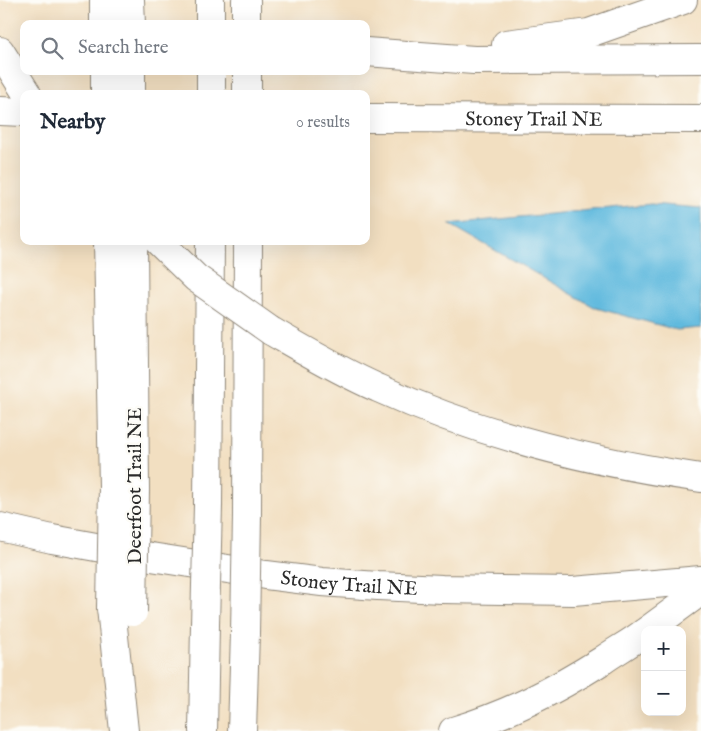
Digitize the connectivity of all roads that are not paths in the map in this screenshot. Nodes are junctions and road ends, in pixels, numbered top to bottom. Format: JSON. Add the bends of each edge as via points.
{"nodes":[{"id":1,"x":104,"y":0,"type":"edge"},
{"id":2,"x":130,"y":0,"type":"edge"},
{"id":3,"x":210,"y":0,"type":"edge"},
{"id":4,"x":246,"y":0,"type":"edge"},
{"id":5,"x":682,"y":0,"type":"edge"},
{"id":6,"x":104,"y":20,"type":"edge"},
{"id":7,"x":131,"y":20,"type":"edge"},
{"id":8,"x":210,"y":20,"type":"edge"},
{"id":9,"x":246,"y":20,"type":"edge"},
{"id":10,"x":20,"y":50,"type":"edge"},
{"id":11,"x":0,"y":51,"type":"edge"},
{"id":12,"x":370,"y":51,"type":"edge"},
{"id":13,"x":370,"y":51,"type":"edge"},
{"id":14,"x":701,"y":58,"type":"edge"},
{"id":15,"x":105,"y":75,"type":"edge"},
{"id":16,"x":131,"y":75,"type":"edge"},
{"id":17,"x":211,"y":75,"type":"edge"},
{"id":18,"x":247,"y":75,"type":"edge"},
{"id":19,"x":24,"y":90,"type":"edge"},
{"id":20,"x":106,"y":90,"type":"edge"},
{"id":21,"x":132,"y":90,"type":"edge"},
{"id":22,"x":211,"y":90,"type":"edge"},
{"id":23,"x":247,"y":90,"type":"edge"},
{"id":24,"x":0,"y":112,"type":"edge"},
{"id":25,"x":20,"y":112,"type":"edge"},
{"id":26,"x":370,"y":118,"type":"edge"},
{"id":27,"x":701,"y":119,"type":"edge"},
{"id":28,"x":108,"y":245,"type":"edge"},
{"id":29,"x":133,"y":245,"type":"edge"},
{"id":30,"x":162,"y":245,"type":"edge"},
{"id":31,"x":210,"y":245,"type":"edge"},
{"id":32,"x":248,"y":245,"type":"edge"},
{"id":33,"x":701,"y":478,"type":"edge"},
{"id":34,"x":124,"y":488,"type":"junction"},
{"id":35,"x":0,"y":527,"type":"edge"},
{"id":36,"x":701,"y":580,"type":"edge"},
{"id":37,"x":701,"y":591,"type":"edge"},
{"id":38,"x":653,"y":626,"type":"edge"},
{"id":39,"x":641,"y":635,"type":"edge"},
{"id":40,"x":125,"y":731,"type":"edge"},
{"id":41,"x":202,"y":731,"type":"edge"},
{"id":42,"x":242,"y":731,"type":"edge"},
{"id":43,"x":453,"y":731,"type":"edge"}],
"edges":[{"from":1,"to":6,"type":"highway"},
{"from":2,"to":7,"type":"highway"},
{"from":3,"to":8,"type":"highway"},
{"from":4,"to":9,"type":"highway"},
{"from":5,"to":12,"type":"highway","via":[[589,33],[523,43]]},
{"from":10,"to":11,"type":"highway"},
{"from":11,"to":19,"type":"highway"},
{"from":13,"to":14,"type":"highway","via":[[474,60]]},
{"from":15,"to":20,"type":"highway"},
{"from":16,"to":21,"type":"highway"},
{"from":17,"to":22,"type":"highway"},
{"from":18,"to":23,"type":"highway"},
{"from":24,"to":25,"type":"highway"},
{"from":26,"to":27,"type":"highway","name":"Stoney Trail NE"},
{"from":28,"to":34,"type":"highway"},
{"from":29,"to":34,"type":"highway","name":"Deerfoot Trail NE"},
{"from":30,"to":33,"type":"highway","bridge":true,"via":[[196,278],[271,331],[378,388],[497,434],[563,453]]},
{"from":31,"to":41,"type":"highway","bridge":true},
{"from":32,"to":42,"type":"highway","bridge":true},
{"from":34,"to":40,"type":"highway","name":"Deerfoot Trail NE","bridge":true,"via":[[122,610]]},
{"from":35,"to":36,"type":"highway","name":"Stoney Trail NE","via":[[151,557],[275,576],[378,586],[573,591]]},
{"from":37,"to":38,"type":"highway"},
{"from":39,"to":43,"type":"highway","via":[[563,685],[507,713]]}]}
